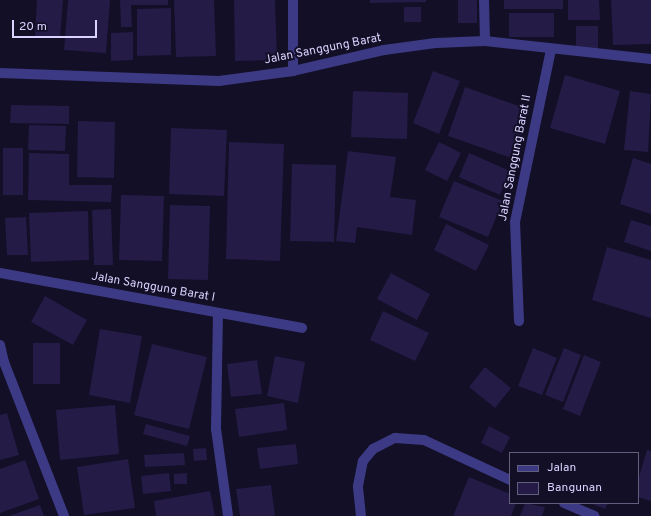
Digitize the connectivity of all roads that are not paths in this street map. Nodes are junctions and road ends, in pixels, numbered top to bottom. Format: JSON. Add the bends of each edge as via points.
{"nodes":[{"id":1,"x":293,"y":0,"type":"edge"},
{"id":2,"x":484,"y":0,"type":"edge"},
{"id":3,"x":485,"y":41,"type":"junction"},
{"id":4,"x":551,"y":49,"type":"junction"},
{"id":5,"x":651,"y":59,"type":"edge"},
{"id":6,"x":293,"y":71,"type":"junction"},
{"id":7,"x":0,"y":73,"type":"edge"},
{"id":8,"x":0,"y":273,"type":"edge"},
{"id":9,"x":218,"y":313,"type":"junction"},
{"id":10,"x":519,"y":321,"type":"dead end"},
{"id":11,"x":302,"y":328,"type":"dead end"},
{"id":12,"x":0,"y":345,"type":"edge"},
{"id":13,"x":509,"y":480,"type":"edge"},
{"id":14,"x":566,"y":504,"type":"edge"},
{"id":15,"x":64,"y":516,"type":"edge"},
{"id":16,"x":228,"y":516,"type":"edge"},
{"id":17,"x":361,"y":516,"type":"edge"},
{"id":18,"x":594,"y":516,"type":"edge"}],
"edges":[{"from":1,"to":6,"type":"street"},
{"from":2,"to":3,"type":"street"},
{"from":3,"to":4,"type":"street","name":"Jalan Sanggung Barat"},
{"from":3,"to":6,"type":"street","name":"Jalan Sanggung Barat","via":[[436,43],[384,50]]},
{"from":4,"to":5,"type":"street","name":"Jalan Sanggung Barat"},
{"from":4,"to":10,"type":"street","name":"Jalan Sanggung Barat II","via":[[515,222]]},
{"from":6,"to":7,"type":"street","name":"Jalan Sanggung Barat","via":[[219,81]]},
{"from":8,"to":9,"type":"street","name":"Jalan Sanggung Barat I"},
{"from":9,"to":11,"type":"street","name":"Jalan Sanggung Barat I"},
{"from":9,"to":16,"type":"street","via":[[216,428]]},
{"from":12,"to":15,"type":"street","via":[[4,362]]},
{"from":13,"to":17,"type":"street","via":[[424,440],[395,438],[373,449],[363,461],[358,486]]},
{"from":14,"to":18,"type":"street"}]}
